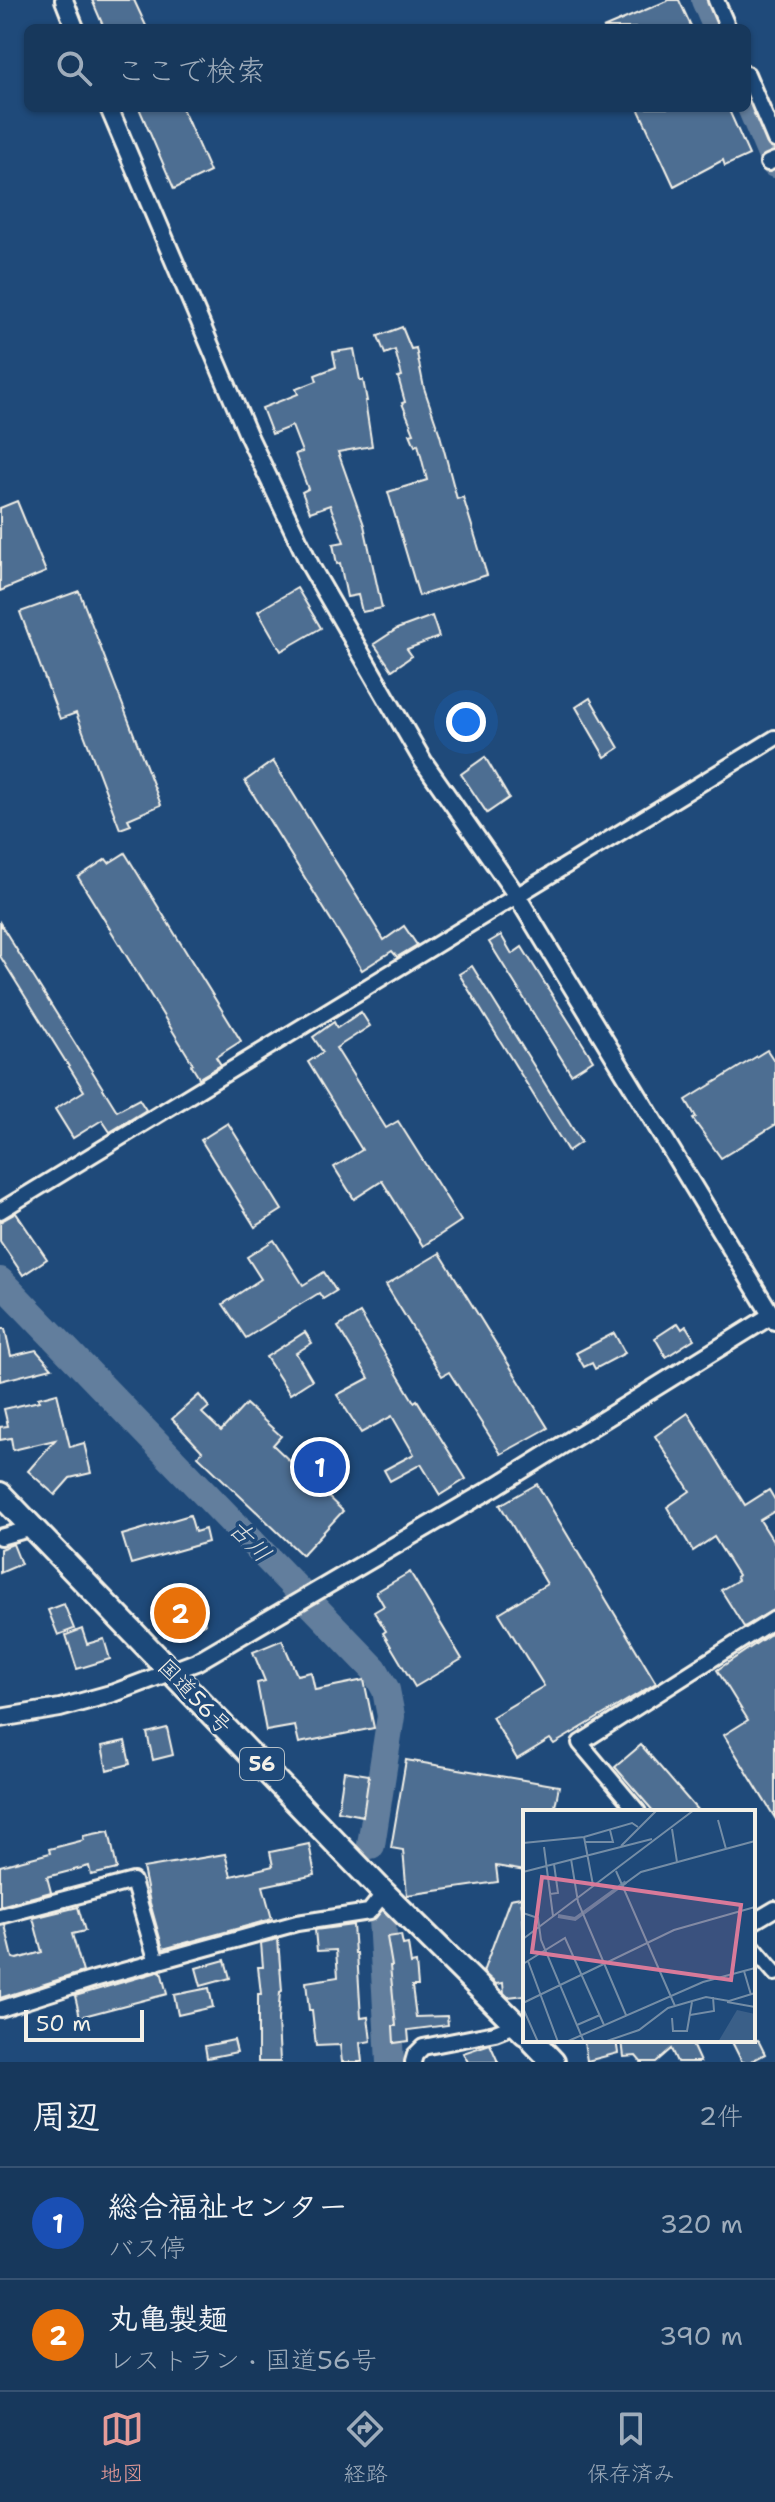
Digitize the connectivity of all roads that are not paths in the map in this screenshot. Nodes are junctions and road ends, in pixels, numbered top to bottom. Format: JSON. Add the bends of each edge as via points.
{"nodes":[{"id":1,"x":64,"y":0,"type":"edge"},
{"id":2,"x":716,"y":0,"type":"edge"},
{"id":3,"x":73,"y":24,"type":"edge"},
{"id":4,"x":726,"y":24,"type":"edge"},
{"id":5,"x":751,"y":83,"type":"edge"},
{"id":6,"x":111,"y":112,"type":"edge"},
{"id":7,"x":775,"y":140,"type":"edge"},
{"id":8,"x":775,"y":738,"type":"edge"},
{"id":9,"x":517,"y":896,"type":"junction"},
{"id":10,"x":0,"y":1211,"type":"edge"},
{"id":11,"x":774,"y":1317,"type":"edge"},
{"id":12,"x":0,"y":1494,"type":"edge"},
{"id":13,"x":33,"y":1528,"type":"junction"},
{"id":14,"x":0,"y":1537,"type":"edge"},
{"id":15,"x":775,"y":1619,"type":"edge"},
{"id":16,"x":172,"y":1672,"type":"junction"},
{"id":17,"x":0,"y":1718,"type":"edge"},
{"id":18,"x":636,"y":1810,"type":"edge"},
{"id":19,"x":384,"y":1893,"type":"junction"},
{"id":20,"x":775,"y":1909,"type":"edge"},
{"id":21,"x":0,"y":1916,"type":"edge"},
{"id":22,"x":755,"y":1921,"type":"edge"},
{"id":23,"x":755,"y":1949,"type":"edge"},
{"id":24,"x":157,"y":1962,"type":"junction"},
{"id":25,"x":775,"y":1973,"type":"edge"},
{"id":26,"x":0,"y":2009,"type":"edge"},
{"id":27,"x":523,"y":2027,"type":"edge"},
{"id":28,"x":523,"y":2029,"type":"edge"},
{"id":29,"x":536,"y":2042,"type":"edge"},
{"id":30,"x":413,"y":2062,"type":"edge"},
{"id":31,"x":553,"y":2062,"type":"edge"}],
"edges":[{"from":1,"to":3,"type":"street"},
{"from":2,"to":4,"type":"street"},
{"from":5,"to":7,"type":"street"},
{"from":6,"to":9,"type":"street","via":[[249,437],[311,567],[423,761]]},
{"from":8,"to":9,"type":"street"},
{"from":9,"to":10,"type":"street"},
{"from":9,"to":11,"type":"street"},
{"from":11,"to":16,"type":"street","via":[[498,1485]]},
{"from":12,"to":13,"type":"highway","name":"国道56号","number":"56"},
{"from":13,"to":14,"type":"street"},
{"from":13,"to":16,"type":"highway","name":"国道56号","number":"56"},
{"from":15,"to":18,"type":"street","via":[[580,1743]]},
{"from":16,"to":17,"type":"street","via":[[60,1708]]},
{"from":16,"to":19,"type":"highway","name":"国道56号","number":"56"},
{"from":19,"to":24,"type":"street","via":[[369,1912],[315,1919]]},
{"from":19,"to":27,"type":"highway","name":"国道56号","number":"56"},
{"from":20,"to":22,"type":"street"},
{"from":21,"to":24,"type":"street","via":[[133,1881]]},
{"from":23,"to":25,"type":"street"},
{"from":24,"to":26,"type":"street"},
{"from":28,"to":30,"type":"street","via":[[423,2047]]},
{"from":29,"to":31,"type":"highway","name":"国道56号","number":"56"}]}
